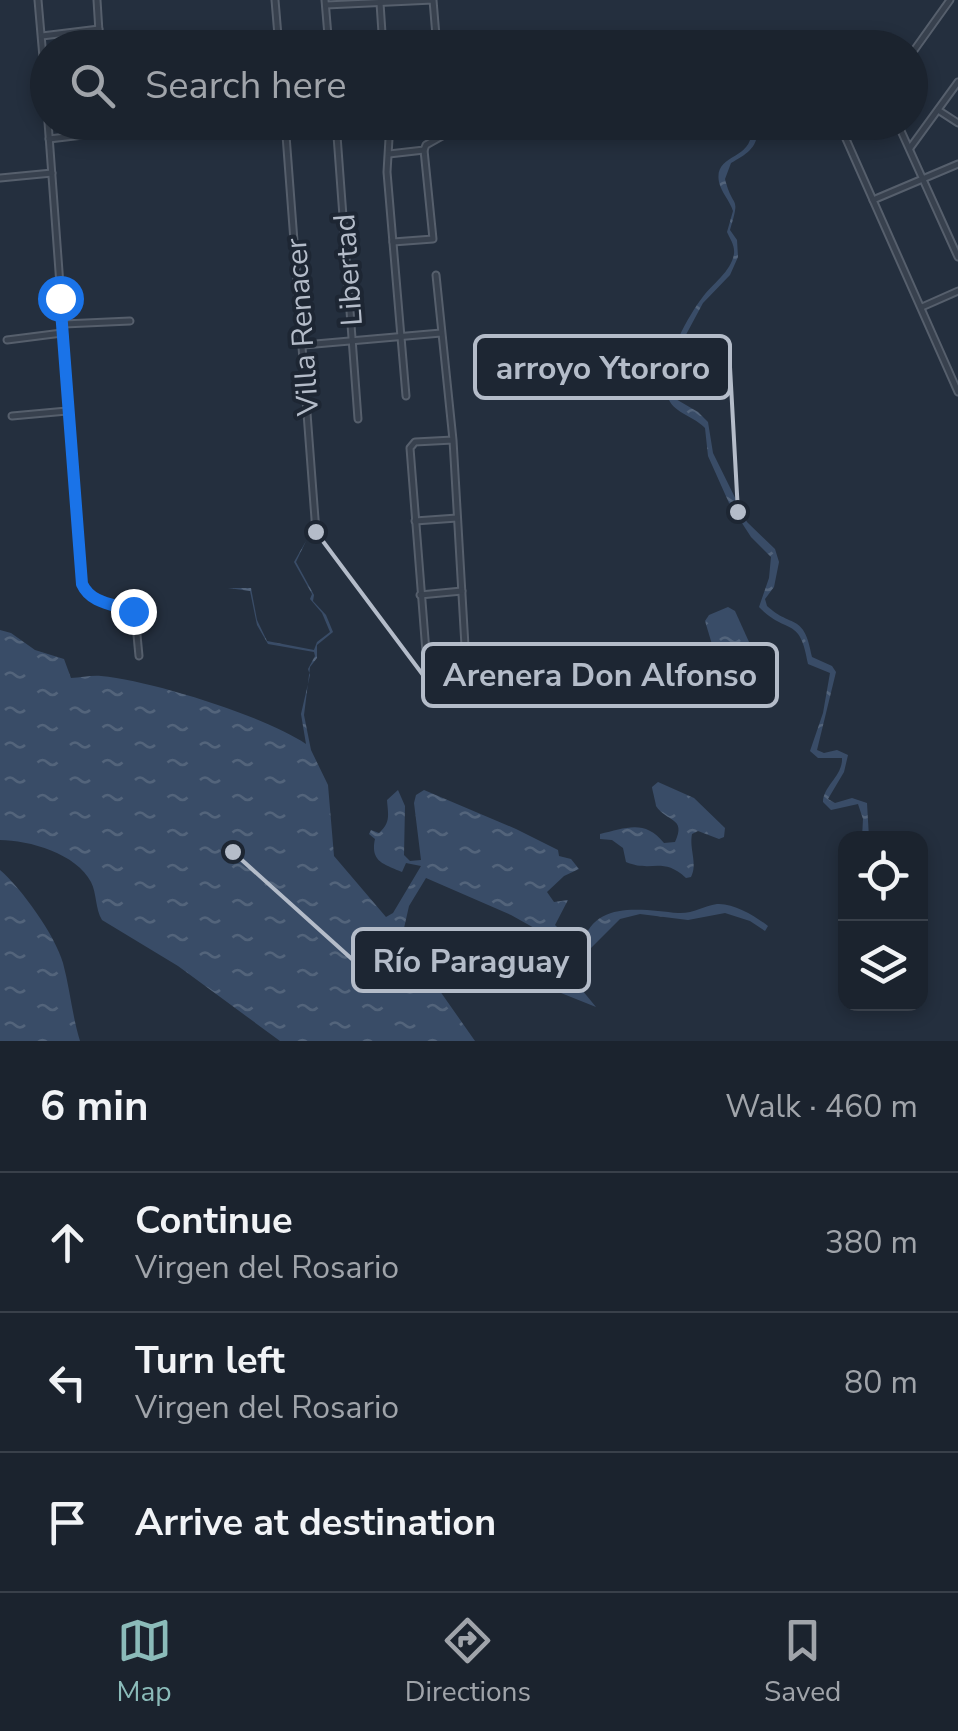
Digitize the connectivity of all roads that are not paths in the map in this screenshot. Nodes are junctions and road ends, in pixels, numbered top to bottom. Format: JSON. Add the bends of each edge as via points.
{"nodes":[{"id":1,"x":38,"y":0,"type":"edge"},
{"id":2,"x":97,"y":0,"type":"edge"},
{"id":3,"x":275,"y":0,"type":"edge"},
{"id":4,"x":950,"y":0,"type":"edge"},
{"id":5,"x":380,"y":1,"type":"edge"},
{"id":6,"x":326,"y":2,"type":"edge"},
{"id":7,"x":98,"y":29,"type":"joint"},
{"id":8,"x":40,"y":30,"type":"edge"},
{"id":9,"x":90,"y":30,"type":"edge"},
{"id":10,"x":278,"y":30,"type":"edge"},
{"id":11,"x":328,"y":30,"type":"edge"},
{"id":12,"x":382,"y":30,"type":"edge"},
{"id":13,"x":436,"y":30,"type":"edge"},
{"id":14,"x":928,"y":31,"type":"edge"},
{"id":15,"x":958,"y":82,"type":"edge"},
{"id":16,"x":938,"y":110,"type":"junction"},
{"id":17,"x":928,"y":123,"type":"edge"},
{"id":18,"x":958,"y":123,"type":"edge"},
{"id":19,"x":49,"y":140,"type":"edge"},
{"id":20,"x":287,"y":140,"type":"edge"},
{"id":21,"x":337,"y":140,"type":"edge"},
{"id":22,"x":389,"y":140,"type":"edge"},
{"id":23,"x":435,"y":140,"type":"edge"},
{"id":24,"x":846,"y":140,"type":"edge"},
{"id":25,"x":905,"y":140,"type":"edge"},
{"id":26,"x":916,"y":140,"type":"edge"},
{"id":27,"x":909,"y":149,"type":"junction"},
{"id":28,"x":424,"y":150,"type":"junction"},
{"id":29,"x":389,"y":154,"type":"junction"},
{"id":30,"x":958,"y":164,"type":"edge"},
{"id":31,"x":52,"y":173,"type":"junction"},
{"id":32,"x":0,"y":178,"type":"edge"},
{"id":33,"x":923,"y":180,"type":"junction"},
{"id":34,"x":872,"y":201,"type":"junction"},
{"id":35,"x":393,"y":242,"type":"junction"},
{"id":36,"x":958,"y":256,"type":"edge"},
{"id":37,"x":436,"y":275,"type":"dead end"},
{"id":38,"x":958,"y":291,"type":"edge"},
{"id":39,"x":922,"y":307,"type":"junction"},
{"id":40,"x":130,"y":321,"type":"dead end"},
{"id":41,"x":62,"y":324,"type":"junction"},
{"id":42,"x":62,"y":333,"type":"junction"},
{"id":43,"x":442,"y":333,"type":"junction"},
{"id":44,"x":400,"y":337,"type":"junction"},
{"id":45,"x":6,"y":340,"type":"dead end"},
{"id":46,"x":354,"y":340,"type":"junction"},
{"id":47,"x":304,"y":345,"type":"junction"},
{"id":48,"x":958,"y":392,"type":"edge"},
{"id":49,"x":406,"y":396,"type":"dead end"},
{"id":50,"x":68,"y":410,"type":"junction"},
{"id":51,"x":12,"y":416,"type":"dead end"},
{"id":52,"x":358,"y":419,"type":"dead end"},
{"id":53,"x":453,"y":440,"type":"junction"},
{"id":54,"x":457,"y":518,"type":"junction"},
{"id":55,"x":415,"y":521,"type":"junction"},
{"id":56,"x":316,"y":532,"type":"dead end"},
{"id":57,"x":462,"y":592,"type":"junction"},
{"id":58,"x":420,"y":595,"type":"junction"},
{"id":59,"x":138,"y":656,"type":"dead end"}],
"edges":[{"from":1,"to":8,"type":"street"},
{"from":2,"to":7,"type":"street"},
{"from":3,"to":10,"type":"street"},
{"from":4,"to":14,"type":"street"},
{"from":5,"to":6,"type":"street"},
{"from":5,"to":12,"type":"street"},
{"from":5,"to":13,"type":"street","via":[[433,0]]},
{"from":6,"to":11,"type":"street"},
{"from":7,"to":9,"type":"street"},
{"from":15,"to":16,"type":"street"},
{"from":16,"to":17,"type":"street"},
{"from":16,"to":18,"type":"street"},
{"from":19,"to":31,"type":"street"},
{"from":20,"to":47,"type":"street","name":"Villa Renacer"},
{"from":21,"to":46,"type":"street","name":"Libertad"},
{"from":22,"to":29,"type":"street"},
{"from":23,"to":28,"type":"street"},
{"from":24,"to":34,"type":"street"},
{"from":25,"to":27,"type":"street"},
{"from":26,"to":27,"type":"street"},
{"from":27,"to":33,"type":"street"},
{"from":28,"to":29,"type":"street"},
{"from":28,"to":35,"type":"street","via":[[434,238]]},
{"from":29,"to":35,"type":"street"},
{"from":30,"to":33,"type":"street"},
{"from":31,"to":32,"type":"street"},
{"from":31,"to":41,"type":"street"},
{"from":33,"to":34,"type":"street"},
{"from":33,"to":36,"type":"street"},
{"from":34,"to":39,"type":"street"},
{"from":35,"to":44,"type":"street"},
{"from":37,"to":43,"type":"street"},
{"from":38,"to":39,"type":"street"},
{"from":39,"to":48,"type":"street"},
{"from":40,"to":41,"type":"street"},
{"from":41,"to":42,"type":"street"},
{"from":42,"to":45,"type":"street"},
{"from":42,"to":50,"type":"street"},
{"from":43,"to":44,"type":"street"},
{"from":43,"to":53,"type":"street"},
{"from":44,"to":46,"type":"street"},
{"from":44,"to":49,"type":"street"},
{"from":46,"to":47,"type":"street"},
{"from":46,"to":52,"type":"street","name":"Libertad"},
{"from":47,"to":56,"type":"street","name":"Villa Renacer"},
{"from":50,"to":51,"type":"street"},
{"from":50,"to":59,"type":"street","via":[[82,584],[98,600],[133,611]]},
{"from":53,"to":54,"type":"street"},
{"from":53,"to":55,"type":"street","via":[[410,448]]},
{"from":54,"to":55,"type":"street"},
{"from":54,"to":57,"type":"street"},
{"from":55,"to":58,"type":"street"},
{"from":57,"to":58,"type":"street"},
{"from":57,"to":58,"type":"street","via":[[465,648],[426,652]]}]}
